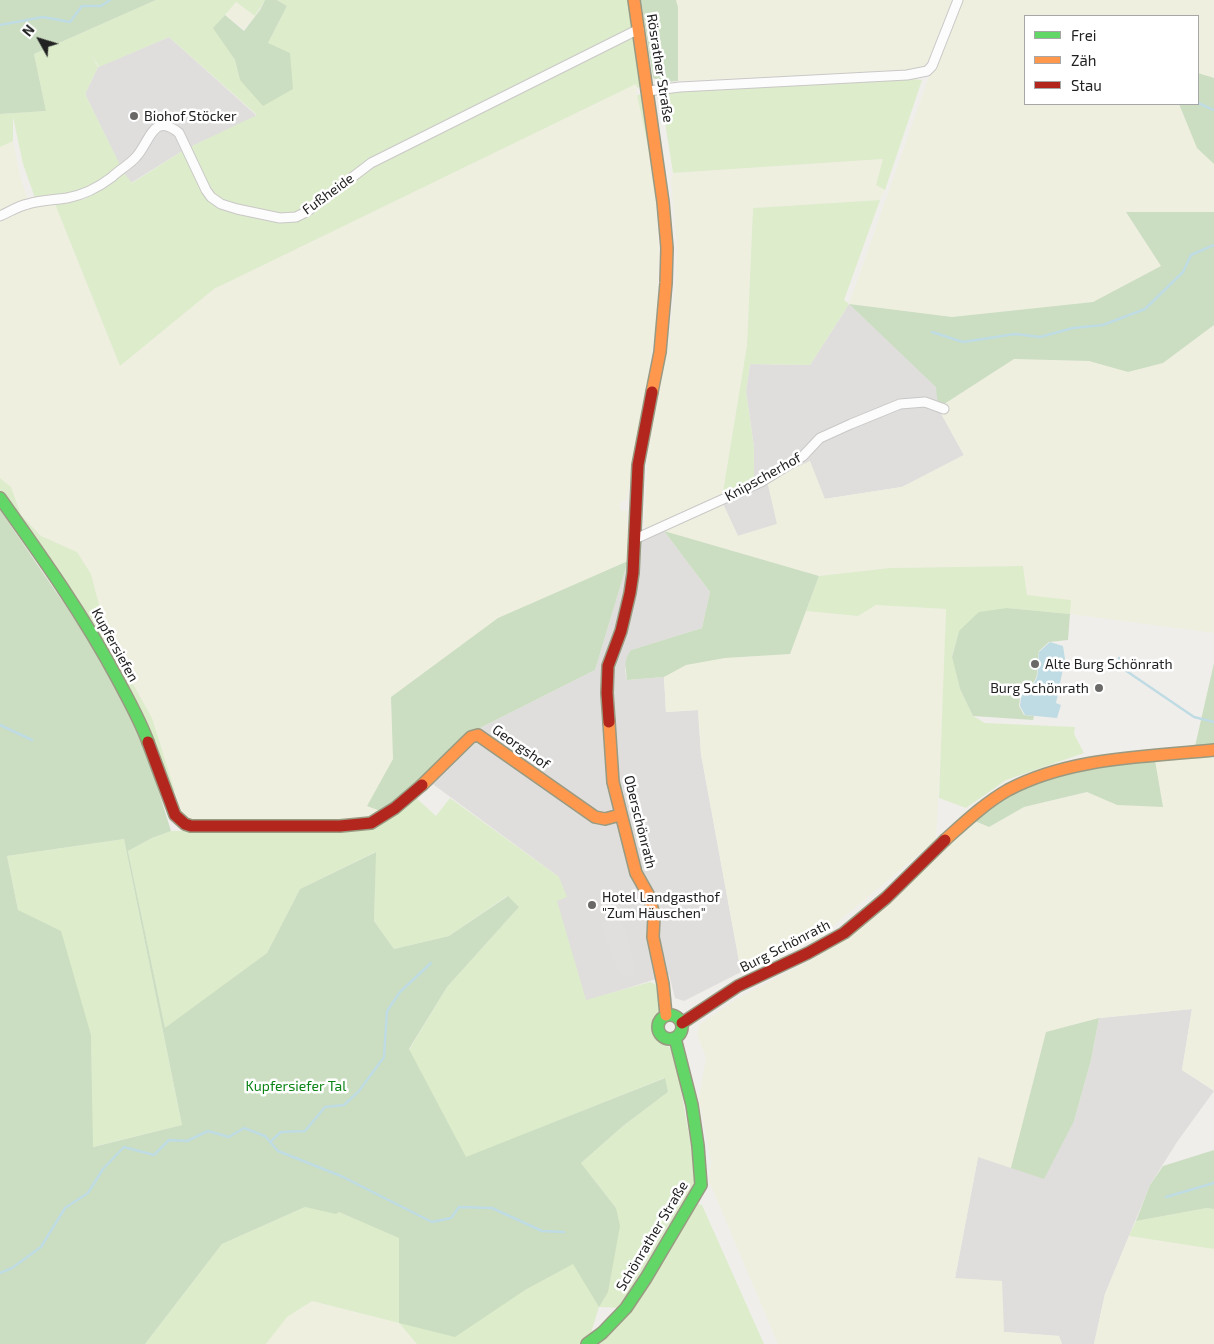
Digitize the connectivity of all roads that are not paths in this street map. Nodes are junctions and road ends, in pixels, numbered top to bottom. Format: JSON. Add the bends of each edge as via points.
{"nodes":[{"id":1,"x":634,"y":0,"type":"edge"},
{"id":2,"x":958,"y":0,"type":"edge"},
{"id":3,"x":638,"y":29,"type":"junction"},
{"id":4,"x":648,"y":91,"type":"junction"},
{"id":5,"x":0,"y":216,"type":"edge"},
{"id":6,"x":944,"y":410,"type":"dead end"},
{"id":7,"x":0,"y":498,"type":"edge"},
{"id":8,"x":635,"y":539,"type":"junction"},
{"id":9,"x":1214,"y":750,"type":"edge"},
{"id":10,"x":427,"y":780,"type":"joint"},
{"id":11,"x":620,"y":815,"type":"junction"},
{"id":12,"x":666,"y":1015,"type":"junction"},
{"id":13,"x":682,"y":1023,"type":"junction"},
{"id":14,"x":675,"y":1038,"type":"junction"},
{"id":15,"x":587,"y":1344,"type":"edge"}],
"edges":[{"from":1,"to":3,"type":"street","name":"Rösrather Straße"},
{"from":2,"to":4,"type":"street","via":[[928,71]]},
{"from":3,"to":4,"type":"street","name":"Rösrather Straße"},
{"from":3,"to":5,"type":"street","name":"Fußheide","via":[[371,163],[296,217],[280,218],[220,204],[206,190],[179,133],[164,125],[157,127],[135,159],[94,188],[78,196],[26,204]]},
{"from":4,"to":8,"type":"street","name":"Rösrather Straße","via":[[664,202],[666,284],[660,352],[638,464]]},
{"from":6,"to":8,"type":"street","name":"Knipscherhof","via":[[925,402],[905,403],[851,424],[820,438],[803,456],[761,482]]},
{"from":7,"to":10,"type":"street","name":"Kupfersiefen","via":[[72,601],[105,656],[141,723],[171,806],[180,820],[191,826],[362,825],[388,813]]},
{"from":8,"to":11,"type":"street","name":"Oberschönrath","via":[[630,593],[608,666],[613,782]]},
{"from":9,"to":13,"type":"street","name":"Burg Schönrath","via":[[1068,768],[1008,791],[971,818],[868,914],[843,933],[731,990]]},
{"from":10,"to":11,"type":"street","name":"Georgshof","via":[[471,737],[478,735],[595,817],[605,819]]},
{"from":11,"to":12,"type":"street","name":"Oberschönrath","via":[[636,873],[649,896],[654,916],[653,937]]},
{"from":12,"to":13,"type":"street","via":[[676,1016]]},
{"from":12,"to":14,"type":"street","via":[[659,1021],[658,1031],[665,1038]]},
{"from":13,"to":14,"type":"street","via":[[681,1032]]},
{"from":14,"to":15,"type":"street","name":"Schönrather Straße","via":[[690,1093],[701,1185],[627,1308]]}]}
